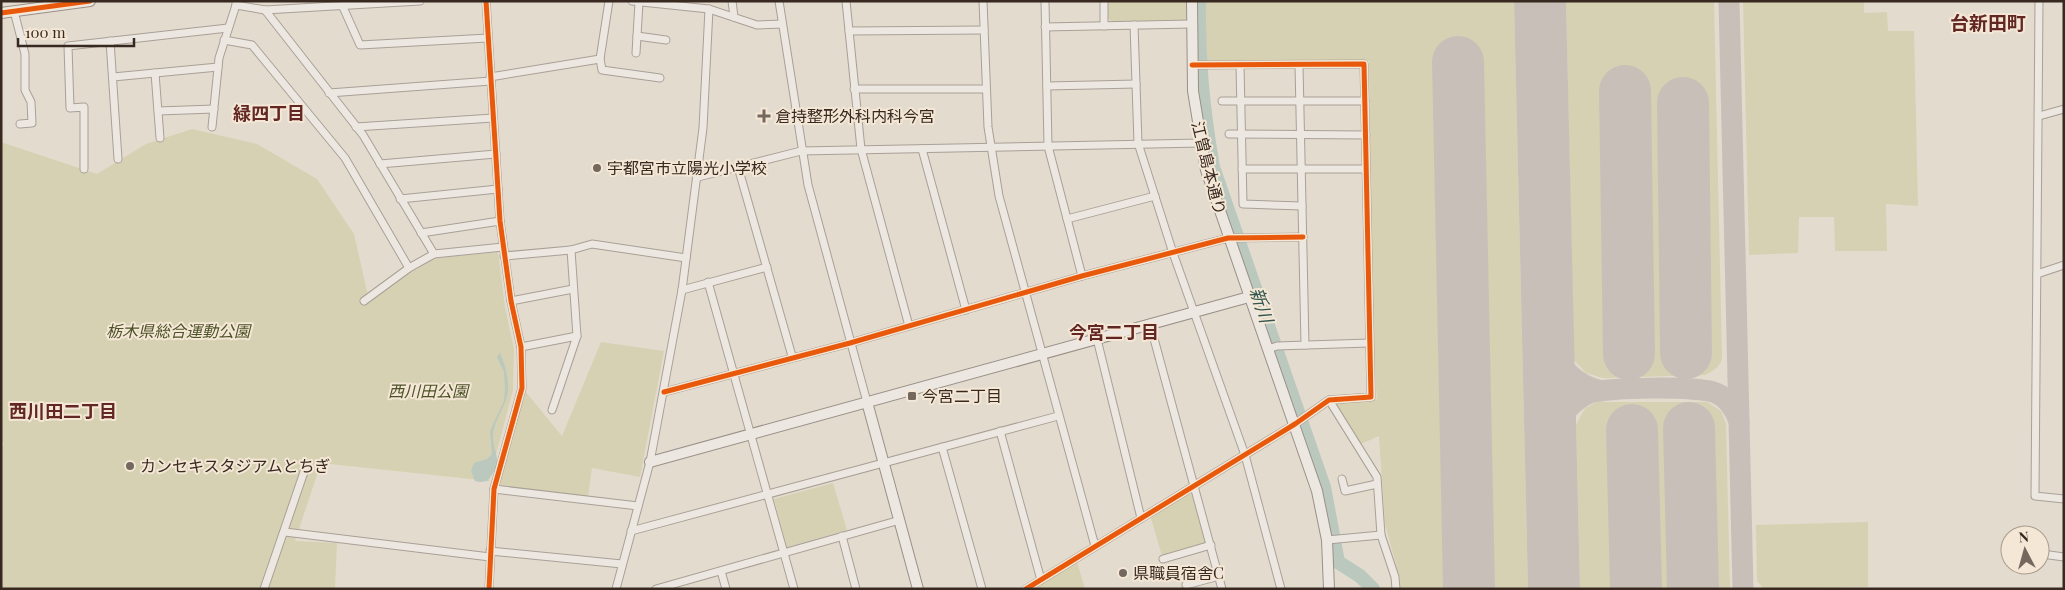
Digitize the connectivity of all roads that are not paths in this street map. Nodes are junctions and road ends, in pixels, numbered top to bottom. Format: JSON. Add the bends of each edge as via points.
{"nodes":[{"id":1,"x":90,"y":1,"type":"edge"},
{"id":2,"x":420,"y":1,"type":"edge"},
{"id":3,"x":486,"y":1,"type":"edge"},
{"id":4,"x":609,"y":1,"type":"edge"},
{"id":5,"x":732,"y":1,"type":"edge"},
{"id":6,"x":779,"y":1,"type":"edge"},
{"id":7,"x":846,"y":1,"type":"edge"},
{"id":8,"x":984,"y":1,"type":"edge"},
{"id":9,"x":1045,"y":1,"type":"edge"},
{"id":10,"x":1104,"y":1,"type":"edge"},
{"id":11,"x":1192,"y":1,"type":"edge"},
{"id":12,"x":2039,"y":1,"type":"edge"},
{"id":13,"x":636,"y":2,"type":"edge"},
{"id":14,"x":657,"y":2,"type":"edge"},
{"id":15,"x":236,"y":3,"type":"edge"},
{"id":16,"x":376,"y":3,"type":"edge"},
{"id":17,"x":696,"y":4,"type":"edge"},
{"id":18,"x":34,"y":5,"type":"edge"},
{"id":19,"x":343,"y":6,"type":"junction"},
{"id":20,"x":709,"y":9,"type":"junction"},
{"id":21,"x":264,"y":10,"type":"junction"},
{"id":22,"x":14,"y":11,"type":"junction"},
{"id":23,"x":1,"y":13,"type":"edge"},
{"id":24,"x":734,"y":17,"type":"junction"},
{"id":25,"x":782,"y":24,"type":"junction"},
{"id":26,"x":1191,"y":24,"type":"junction"},
{"id":27,"x":1134,"y":25,"type":"junction"},
{"id":28,"x":1104,"y":26,"type":"junction"},
{"id":29,"x":1045,"y":27,"type":"junction"},
{"id":30,"x":228,"y":28,"type":"junction"},
{"id":31,"x":984,"y":30,"type":"junction"},
{"id":32,"x":849,"y":31,"type":"junction"},
{"id":33,"x":637,"y":36,"type":"junction"},
{"id":34,"x":488,"y":38,"type":"junction"},
{"id":35,"x":224,"y":40,"type":"junction"},
{"id":36,"x":666,"y":40,"type":"dead end"},
{"id":37,"x":110,"y":41,"type":"junction"},
{"id":38,"x":636,"y":53,"type":"dead end"},
{"id":39,"x":600,"y":59,"type":"junction"},
{"id":40,"x":1192,"y":65,"type":"junction"},
{"id":41,"x":1240,"y":65,"type":"junction"},
{"id":42,"x":1299,"y":65,"type":"junction"},
{"id":43,"x":218,"y":67,"type":"junction"},
{"id":44,"x":155,"y":73,"type":"junction"},
{"id":45,"x":113,"y":77,"type":"junction"},
{"id":46,"x":660,"y":78,"type":"dead end"},
{"id":47,"x":490,"y":79,"type":"junction"},
{"id":48,"x":1136,"y":84,"type":"junction"},
{"id":49,"x":1047,"y":86,"type":"junction"},
{"id":50,"x":854,"y":89,"type":"junction"},
{"id":51,"x":986,"y":89,"type":"junction"},
{"id":52,"x":329,"y":93,"type":"junction"},
{"id":53,"x":1222,"y":101,"type":"dead end"},
{"id":54,"x":1241,"y":101,"type":"junction"},
{"id":55,"x":1300,"y":101,"type":"junction"},
{"id":56,"x":1365,"y":101,"type":"junction"},
{"id":57,"x":214,"y":109,"type":"junction"},
{"id":58,"x":2064,"y":109,"type":"edge"},
{"id":59,"x":158,"y":111,"type":"junction"},
{"id":60,"x":2039,"y":116,"type":"junction"},
{"id":61,"x":493,"y":118,"type":"junction"},
{"id":62,"x":20,"y":124,"type":"dead end"},
{"id":63,"x":212,"y":127,"type":"dead end"},
{"id":64,"x":356,"y":127,"type":"junction"},
{"id":65,"x":1228,"y":134,"type":"dead end"},
{"id":66,"x":1242,"y":134,"type":"junction"},
{"id":67,"x":1300,"y":134,"type":"junction"},
{"id":68,"x":1366,"y":135,"type":"junction"},
{"id":69,"x":160,"y":138,"type":"dead end"},
{"id":70,"x":1138,"y":143,"type":"junction"},
{"id":71,"x":1200,"y":143,"type":"junction"},
{"id":72,"x":989,"y":146,"type":"junction"},
{"id":73,"x":1048,"y":146,"type":"junction"},
{"id":74,"x":860,"y":149,"type":"junction"},
{"id":75,"x":922,"y":149,"type":"junction"},
{"id":76,"x":801,"y":151,"type":"junction"},
{"id":77,"x":496,"y":154,"type":"junction"},
{"id":78,"x":118,"y":159,"type":"dead end"},
{"id":79,"x":380,"y":164,"type":"junction"},
{"id":80,"x":738,"y":167,"type":"junction"},
{"id":81,"x":1366,"y":168,"type":"junction"},
{"id":82,"x":84,"y":169,"type":"dead end"},
{"id":83,"x":1242,"y":169,"type":"junction"},
{"id":84,"x":1301,"y":169,"type":"junction"},
{"id":85,"x":698,"y":177,"type":"junction"},
{"id":86,"x":498,"y":189,"type":"junction"},
{"id":87,"x":1155,"y":196,"type":"junction"},
{"id":88,"x":400,"y":199,"type":"junction"},
{"id":89,"x":1302,"y":206,"type":"junction"},
{"id":90,"x":1067,"y":219,"type":"junction"},
{"id":91,"x":500,"y":221,"type":"junction"},
{"id":92,"x":421,"y":233,"type":"junction"},
{"id":93,"x":1303,"y":237,"type":"junction"},
{"id":94,"x":1228,"y":238,"type":"junction"},
{"id":95,"x":503,"y":247,"type":"junction"},
{"id":96,"x":570,"y":250,"type":"junction"},
{"id":97,"x":1173,"y":253,"type":"junction"},
{"id":98,"x":434,"y":254,"type":"junction"},
{"id":99,"x":504,"y":256,"type":"junction"},
{"id":100,"x":686,"y":258,"type":"junction"},
{"id":101,"x":2064,"y":265,"type":"edge"},
{"id":102,"x":767,"y":267,"type":"junction"},
{"id":103,"x":409,"y":268,"type":"junction"},
{"id":104,"x":2037,"y":274,"type":"junction"},
{"id":105,"x":1082,"y":276,"type":"junction"},
{"id":106,"x":708,"y":282,"type":"junction"},
{"id":107,"x":573,"y":289,"type":"junction"},
{"id":108,"x":682,"y":290,"type":"junction"},
{"id":109,"x":1025,"y":293,"type":"junction"},
{"id":110,"x":1249,"y":297,"type":"junction"},
{"id":111,"x":364,"y":301,"type":"dead end"},
{"id":112,"x":511,"y":301,"type":"junction"},
{"id":113,"x":966,"y":310,"type":"junction"},
{"id":114,"x":1195,"y":312,"type":"junction"},
{"id":115,"x":1150,"y":324,"type":"junction"},
{"id":116,"x":909,"y":326,"type":"junction"},
{"id":117,"x":577,"y":336,"type":"junction"},
{"id":118,"x":1097,"y":339,"type":"junction"},
{"id":119,"x":850,"y":342,"type":"junction"},
{"id":120,"x":1369,"y":343,"type":"junction"},
{"id":121,"x":1305,"y":345,"type":"junction"},
{"id":122,"x":521,"y":347,"type":"junction"},
{"id":123,"x":1268,"y":349,"type":"junction"},
{"id":124,"x":1041,"y":354,"type":"junction"},
{"id":125,"x":792,"y":356,"type":"junction"},
{"id":126,"x":734,"y":373,"type":"junction"},
{"id":127,"x":664,"y":392,"type":"junction"},
{"id":128,"x":1329,"y":400,"type":"junction"},
{"id":129,"x":867,"y":402,"type":"junction"},
{"id":130,"x":552,"y":410,"type":"dead end"},
{"id":131,"x":1058,"y":416,"type":"junction"},
{"id":132,"x":1295,"y":424,"type":"junction"},
{"id":133,"x":1000,"y":431,"type":"junction"},
{"id":134,"x":752,"y":434,"type":"junction"},
{"id":135,"x":942,"y":447,"type":"junction"},
{"id":136,"x":1245,"y":455,"type":"junction"},
{"id":137,"x":650,"y":462,"type":"junction"},
{"id":138,"x":884,"y":463,"type":"junction"},
{"id":139,"x":305,"y":469,"type":"dead end"},
{"id":140,"x":1342,"y":479,"type":"dead end"},
{"id":141,"x":1194,"y":484,"type":"junction"},
{"id":142,"x":1378,"y":484,"type":"junction"},
{"id":143,"x":494,"y":489,"type":"junction"},
{"id":144,"x":768,"y":494,"type":"junction"},
{"id":145,"x":2064,"y":499,"type":"edge"},
{"id":146,"x":638,"y":506,"type":"junction"},
{"id":147,"x":1141,"y":518,"type":"junction"},
{"id":148,"x":900,"y":520,"type":"junction"},
{"id":149,"x":631,"y":531,"type":"junction"},
{"id":150,"x":285,"y":532,"type":"junction"},
{"id":151,"x":1381,"y":534,"type":"junction"},
{"id":152,"x":842,"y":536,"type":"junction"},
{"id":153,"x":1327,"y":540,"type":"junction"},
{"id":154,"x":1095,"y":546,"type":"junction"},
{"id":155,"x":1210,"y":546,"type":"junction"},
{"id":156,"x":784,"y":553,"type":"junction"},
{"id":157,"x":490,"y":554,"type":"junction"},
{"id":158,"x":2050,"y":555,"type":"edge"},
{"id":159,"x":2064,"y":557,"type":"edge"},
{"id":160,"x":1164,"y":559,"type":"dead end"},
{"id":161,"x":622,"y":564,"type":"junction"},
{"id":162,"x":721,"y":571,"type":"junction"},
{"id":163,"x":1219,"y":576,"type":"junction"},
{"id":164,"x":1041,"y":580,"type":"junction"},
{"id":165,"x":1186,"y":584,"type":"dead end"},
{"id":166,"x":264,"y":589,"type":"edge"},
{"id":167,"x":489,"y":589,"type":"edge"},
{"id":168,"x":616,"y":589,"type":"edge"},
{"id":169,"x":656,"y":589,"type":"edge"},
{"id":170,"x":726,"y":589,"type":"edge"},
{"id":171,"x":794,"y":589,"type":"edge"},
{"id":172,"x":856,"y":589,"type":"edge"},
{"id":173,"x":918,"y":589,"type":"edge"},
{"id":174,"x":982,"y":589,"type":"edge"},
{"id":175,"x":1026,"y":589,"type":"edge"},
{"id":176,"x":1222,"y":589,"type":"edge"},
{"id":177,"x":1281,"y":589,"type":"edge"},
{"id":178,"x":1329,"y":589,"type":"edge"},
{"id":179,"x":1396,"y":589,"type":"edge"}],
"edges":[{"from":1,"to":18,"type":"street"},
{"from":2,"to":16,"type":"street"},
{"from":3,"to":34,"type":"street"},
{"from":4,"to":39,"type":"street"},
{"from":5,"to":24,"type":"street"},
{"from":6,"to":25,"type":"street"},
{"from":7,"to":32,"type":"street"},
{"from":8,"to":31,"type":"street"},
{"from":9,"to":29,"type":"street"},
{"from":10,"to":28,"type":"street"},
{"from":11,"to":26,"type":"street","name":"江曽島本通り"},
{"from":12,"to":60,"type":"street"},
{"from":13,"to":14,"type":"street"},
{"from":13,"to":33,"type":"street"},
{"from":14,"to":17,"type":"street"},
{"from":15,"to":21,"type":"street"},
{"from":15,"to":30,"type":"street"},
{"from":16,"to":19,"type":"street"},
{"from":17,"to":20,"type":"street"},
{"from":18,"to":22,"type":"street"},
{"from":19,"to":21,"type":"street"},
{"from":19,"to":34,"type":"street","via":[[360,45]]},
{"from":20,"to":24,"type":"street"},
{"from":20,"to":85,"type":"street"},
{"from":21,"to":52,"type":"street"},
{"from":22,"to":23,"type":"street"},
{"from":22,"to":62,"type":"street","via":[[25,54],[25,90],[32,123]]},
{"from":24,"to":25,"type":"street","via":[[757,25]]},
{"from":25,"to":76,"type":"street"},
{"from":26,"to":27,"type":"street"},
{"from":26,"to":40,"type":"street","name":"江曽島本通り"},
{"from":27,"to":28,"type":"street"},
{"from":27,"to":48,"type":"street"},
{"from":28,"to":29,"type":"street"},
{"from":29,"to":49,"type":"street"},
{"from":30,"to":35,"type":"street"},
{"from":30,"to":37,"type":"street"},
{"from":31,"to":32,"type":"street"},
{"from":31,"to":51,"type":"street"},
{"from":32,"to":50,"type":"street"},
{"from":33,"to":36,"type":"street"},
{"from":33,"to":38,"type":"street"},
{"from":34,"to":47,"type":"street"},
{"from":35,"to":43,"type":"street"},
{"from":35,"to":103,"type":"street","via":[[252,45],[345,158]]},
{"from":37,"to":45,"type":"street"},
{"from":37,"to":82,"type":"street","via":[[68,46],[70,108],[84,107]]},
{"from":39,"to":46,"type":"street","via":[[602,70]]},
{"from":39,"to":47,"type":"street"},
{"from":40,"to":41,"type":"street"},
{"from":40,"to":71,"type":"street","name":"江曽島本通り"},
{"from":41,"to":42,"type":"street"},
{"from":41,"to":54,"type":"street"},
{"from":42,"to":55,"type":"street"},
{"from":42,"to":56,"type":"street","via":[[1364,64]]},
{"from":43,"to":44,"type":"street"},
{"from":43,"to":57,"type":"street"},
{"from":44,"to":45,"type":"street"},
{"from":44,"to":59,"type":"street"},
{"from":45,"to":78,"type":"street"},
{"from":47,"to":52,"type":"street"},
{"from":47,"to":61,"type":"street"},
{"from":48,"to":49,"type":"street"},
{"from":48,"to":70,"type":"street"},
{"from":49,"to":73,"type":"street"},
{"from":50,"to":51,"type":"street"},
{"from":50,"to":74,"type":"street"},
{"from":51,"to":72,"type":"street"},
{"from":52,"to":64,"type":"street"},
{"from":53,"to":54,"type":"street"},
{"from":54,"to":55,"type":"street"},
{"from":54,"to":66,"type":"street"},
{"from":55,"to":56,"type":"street"},
{"from":55,"to":67,"type":"street"},
{"from":56,"to":68,"type":"street"},
{"from":57,"to":59,"type":"street"},
{"from":57,"to":63,"type":"street"},
{"from":58,"to":60,"type":"street"},
{"from":59,"to":69,"type":"street"},
{"from":60,"to":104,"type":"street"},
{"from":61,"to":64,"type":"street"},
{"from":61,"to":77,"type":"street"},
{"from":64,"to":79,"type":"street"},
{"from":65,"to":66,"type":"street"},
{"from":66,"to":67,"type":"street"},
{"from":66,"to":83,"type":"street"},
{"from":67,"to":68,"type":"street"},
{"from":67,"to":84,"type":"street"},
{"from":68,"to":81,"type":"street"},
{"from":70,"to":71,"type":"street"},
{"from":70,"to":73,"type":"street"},
{"from":70,"to":87,"type":"street"},
{"from":71,"to":94,"type":"street","name":"江曽島本通り"},
{"from":72,"to":73,"type":"street"},
{"from":72,"to":75,"type":"street"},
{"from":72,"to":109,"type":"street"},
{"from":73,"to":90,"type":"street"},
{"from":74,"to":75,"type":"street"},
{"from":74,"to":76,"type":"street"},
{"from":74,"to":116,"type":"street"},
{"from":75,"to":113,"type":"street"},
{"from":76,"to":80,"type":"street"},
{"from":76,"to":119,"type":"street"},
{"from":77,"to":79,"type":"street"},
{"from":77,"to":86,"type":"street"},
{"from":79,"to":88,"type":"street"},
{"from":80,"to":85,"type":"street"},
{"from":80,"to":102,"type":"street"},
{"from":81,"to":84,"type":"street"},
{"from":81,"to":120,"type":"street"},
{"from":83,"to":84,"type":"street"},
{"from":83,"to":89,"type":"street","via":[[1243,204]]},
{"from":84,"to":89,"type":"street"},
{"from":85,"to":100,"type":"street"},
{"from":86,"to":88,"type":"street"},
{"from":86,"to":91,"type":"street"},
{"from":87,"to":90,"type":"street"},
{"from":87,"to":97,"type":"street"},
{"from":88,"to":92,"type":"street"},
{"from":89,"to":93,"type":"street"},
{"from":90,"to":105,"type":"street"},
{"from":91,"to":92,"type":"street"},
{"from":91,"to":95,"type":"street"},
{"from":92,"to":98,"type":"street"},
{"from":93,"to":94,"type":"street"},
{"from":93,"to":121,"type":"street"},
{"from":94,"to":97,"type":"street"},
{"from":94,"to":110,"type":"street","name":"江曽島本通り"},
{"from":95,"to":98,"type":"street"},
{"from":95,"to":99,"type":"street"},
{"from":96,"to":99,"type":"street"},
{"from":96,"to":100,"type":"street","via":[[592,244]]},
{"from":96,"to":107,"type":"street"},
{"from":97,"to":105,"type":"street"},
{"from":97,"to":114,"type":"street"},
{"from":98,"to":103,"type":"street"},
{"from":99,"to":112,"type":"street"},
{"from":100,"to":108,"type":"street"},
{"from":101,"to":104,"type":"street"},
{"from":102,"to":106,"type":"street"},
{"from":102,"to":125,"type":"street"},
{"from":103,"to":111,"type":"street"},
{"from":104,"to":145,"type":"street","via":[[2035,496]]},
{"from":105,"to":109,"type":"street"},
{"from":106,"to":108,"type":"street"},
{"from":106,"to":126,"type":"street"},
{"from":107,"to":112,"type":"street"},
{"from":107,"to":117,"type":"street"},
{"from":108,"to":127,"type":"street"},
{"from":109,"to":113,"type":"street"},
{"from":109,"to":124,"type":"street"},
{"from":110,"to":114,"type":"street"},
{"from":110,"to":123,"type":"street","name":"江曽島本通り"},
{"from":112,"to":122,"type":"street"},
{"from":113,"to":116,"type":"street"},
{"from":114,"to":115,"type":"street"},
{"from":114,"to":136,"type":"street"},
{"from":115,"to":118,"type":"street"},
{"from":115,"to":141,"type":"street"},
{"from":116,"to":119,"type":"street"},
{"from":117,"to":122,"type":"street"},
{"from":117,"to":130,"type":"street"},
{"from":118,"to":124,"type":"street"},
{"from":118,"to":147,"type":"street"},
{"from":119,"to":125,"type":"street"},
{"from":119,"to":129,"type":"street"},
{"from":120,"to":121,"type":"street"},
{"from":120,"to":128,"type":"street","via":[[1371,397]]},
{"from":121,"to":123,"type":"street"},
{"from":122,"to":143,"type":"street","via":[[522,388]]},
{"from":123,"to":132,"type":"street","name":"江曽島本通り"},
{"from":124,"to":129,"type":"street"},
{"from":124,"to":131,"type":"street"},
{"from":125,"to":126,"type":"street"},
{"from":126,"to":127,"type":"street"},
{"from":126,"to":134,"type":"street"},
{"from":127,"to":137,"type":"street"},
{"from":128,"to":132,"type":"street"},
{"from":128,"to":142,"type":"street","via":[[1377,477]]},
{"from":129,"to":134,"type":"street"},
{"from":129,"to":138,"type":"street"},
{"from":131,"to":133,"type":"street"},
{"from":131,"to":154,"type":"street"},
{"from":132,"to":136,"type":"street"},
{"from":132,"to":153,"type":"street","name":"江曽島本通り","via":[[1317,491]]},
{"from":133,"to":135,"type":"street"},
{"from":133,"to":164,"type":"street"},
{"from":134,"to":137,"type":"street"},
{"from":134,"to":144,"type":"street"},
{"from":135,"to":138,"type":"street"},
{"from":135,"to":174,"type":"street"},
{"from":136,"to":141,"type":"street"},
{"from":136,"to":177,"type":"street"},
{"from":137,"to":146,"type":"street"},
{"from":138,"to":144,"type":"street"},
{"from":138,"to":148,"type":"street"},
{"from":139,"to":150,"type":"street"},
{"from":140,"to":142,"type":"street","via":[[1345,491]]},
{"from":141,"to":147,"type":"street"},
{"from":141,"to":155,"type":"street"},
{"from":142,"to":151,"type":"street"},
{"from":143,"to":146,"type":"street"},
{"from":143,"to":157,"type":"street"},
{"from":144,"to":149,"type":"street"},
{"from":144,"to":156,"type":"street"},
{"from":146,"to":149,"type":"street"},
{"from":147,"to":154,"type":"street"},
{"from":148,"to":152,"type":"street"},
{"from":148,"to":173,"type":"street"},
{"from":149,"to":161,"type":"street"},
{"from":150,"to":157,"type":"street"},
{"from":150,"to":166,"type":"street"},
{"from":151,"to":153,"type":"street"},
{"from":151,"to":179,"type":"street"},
{"from":152,"to":156,"type":"street"},
{"from":152,"to":172,"type":"street"},
{"from":153,"to":178,"type":"street","name":"江曽島本通り"},
{"from":154,"to":164,"type":"street"},
{"from":155,"to":160,"type":"street"},
{"from":155,"to":163,"type":"street"},
{"from":156,"to":162,"type":"street"},
{"from":156,"to":171,"type":"street"},
{"from":157,"to":161,"type":"street"},
{"from":157,"to":167,"type":"street"},
{"from":158,"to":159,"type":"street"},
{"from":161,"to":168,"type":"street"},
{"from":162,"to":169,"type":"street"},
{"from":162,"to":170,"type":"street"},
{"from":163,"to":165,"type":"street"},
{"from":163,"to":176,"type":"street"},
{"from":164,"to":175,"type":"street"}]}
